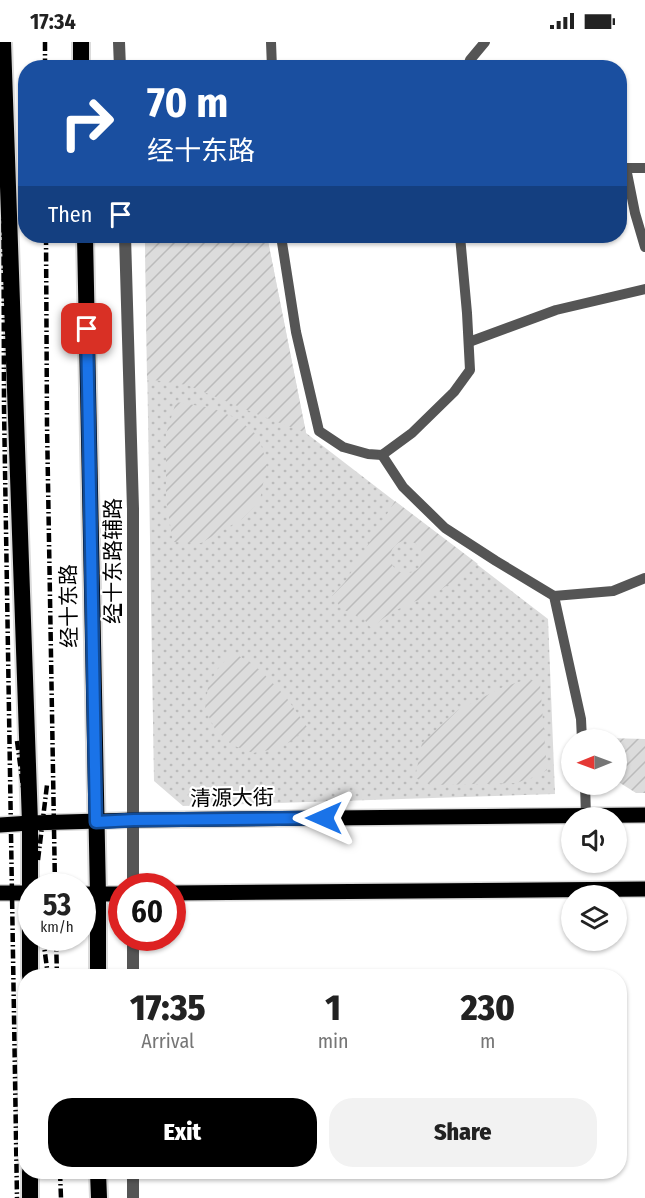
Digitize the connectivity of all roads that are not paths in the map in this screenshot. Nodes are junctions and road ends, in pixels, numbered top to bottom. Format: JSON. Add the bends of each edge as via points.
{"nodes":[{"id":1,"x":3,"y":42,"type":"edge"},
{"id":2,"x":81,"y":42,"type":"edge"},
{"id":3,"x":119,"y":42,"type":"edge"},
{"id":4,"x":271,"y":42,"type":"edge"},
{"id":5,"x":485,"y":42,"type":"edge"},
{"id":6,"x":81,"y":60,"type":"edge"},
{"id":7,"x":120,"y":60,"type":"edge"},
{"id":8,"x":272,"y":60,"type":"edge"},
{"id":9,"x":470,"y":60,"type":"edge"},
{"id":10,"x":627,"y":168,"type":"edge"},
{"id":11,"x":645,"y":168,"type":"edge"},
{"id":12,"x":627,"y":183,"type":"edge"},
{"id":13,"x":85,"y":243,"type":"edge"},
{"id":14,"x":125,"y":243,"type":"edge"},
{"id":15,"x":282,"y":243,"type":"edge"},
{"id":16,"x":461,"y":243,"type":"edge"},
{"id":17,"x":645,"y":247,"type":"edge"},
{"id":18,"x":645,"y":289,"type":"edge"},
{"id":19,"x":469,"y":342,"type":"junction"},
{"id":20,"x":382,"y":455,"type":"junction"},
{"id":21,"x":645,"y":578,"type":"edge"},
{"id":22,"x":554,"y":596,"type":"junction"},
{"id":23,"x":581,"y":729,"type":"edge"},
{"id":24,"x":627,"y":815,"type":"edge"},
{"id":25,"x":645,"y":815,"type":"edge"},
{"id":26,"x":561,"y":816,"type":"edge"},
{"id":27,"x":134,"y":820,"type":"junction"},
{"id":28,"x":96,"y":822,"type":"junction"},
{"id":29,"x":30,"y":823,"type":"junction"},
{"id":30,"x":0,"y":825,"type":"edge"},
{"id":31,"x":31,"y":873,"type":"edge"},
{"id":32,"x":92,"y":873,"type":"edge"},
{"id":33,"x":133,"y":873,"type":"edge"},
{"id":34,"x":645,"y":889,"type":"edge"},
{"id":35,"x":0,"y":893,"type":"edge"},
{"id":36,"x":18,"y":893,"type":"edge"},
{"id":37,"x":186,"y":893,"type":"edge"},
{"id":38,"x":30,"y":951,"type":"edge"},
{"id":39,"x":96,"y":951,"type":"edge"},
{"id":40,"x":133,"y":951,"type":"edge"},
{"id":41,"x":30,"y":969,"type":"edge"},
{"id":42,"x":97,"y":969,"type":"edge"},
{"id":43,"x":133,"y":969,"type":"edge"},
{"id":44,"x":30,"y":1179,"type":"edge"},
{"id":45,"x":98,"y":1179,"type":"edge"},
{"id":46,"x":133,"y":1179,"type":"edge"},
{"id":47,"x":30,"y":1198,"type":"edge"},
{"id":48,"x":99,"y":1198,"type":"edge"},
{"id":49,"x":134,"y":1198,"type":"edge"}],
"edges":[{"from":1,"to":29,"type":"highway"},
{"from":2,"to":6,"type":"highway"},
{"from":3,"to":7,"type":"street"},
{"from":4,"to":8,"type":"lane"},
{"from":5,"to":9,"type":"lane"},
{"from":10,"to":11,"type":"lane"},
{"from":12,"to":17,"type":"lane"},
{"from":13,"to":28,"type":"highway","name":"经十东路"},
{"from":14,"to":27,"type":"street","name":"经十东路辅路","via":[[133,509]]},
{"from":15,"to":20,"type":"lane","via":[[296,332],[319,431],[343,447]]},
{"from":16,"to":19,"type":"lane"},
{"from":18,"to":19,"type":"lane","via":[[556,310]]},
{"from":19,"to":20,"type":"lane","via":[[470,370],[454,392],[412,433]]},
{"from":20,"to":22,"type":"lane","via":[[403,487],[445,528]]},
{"from":21,"to":22,"type":"lane","via":[[613,591]]},
{"from":22,"to":23,"type":"lane"},
{"from":24,"to":25,"type":"main road","name":"清源大街"},
{"from":26,"to":27,"type":"main road","name":"清源大街"},
{"from":27,"to":28,"type":"main road","name":"清源大街"},
{"from":27,"to":33,"type":"street","name":"经十东路辅路"},
{"from":28,"to":29,"type":"main road","name":"清源大街"},
{"from":28,"to":32,"type":"highway","name":"经十东路"},
{"from":29,"to":30,"type":"main road","name":"清源大街"},
{"from":29,"to":31,"type":"highway"},
{"from":34,"to":37,"type":"main road"},
{"from":35,"to":36,"type":"main road"},
{"from":38,"to":41,"type":"highway"},
{"from":39,"to":42,"type":"highway","name":"经十东路"},
{"from":40,"to":43,"type":"street"},
{"from":44,"to":47,"type":"highway"},
{"from":45,"to":48,"type":"highway"},
{"from":46,"to":49,"type":"street"}]}
